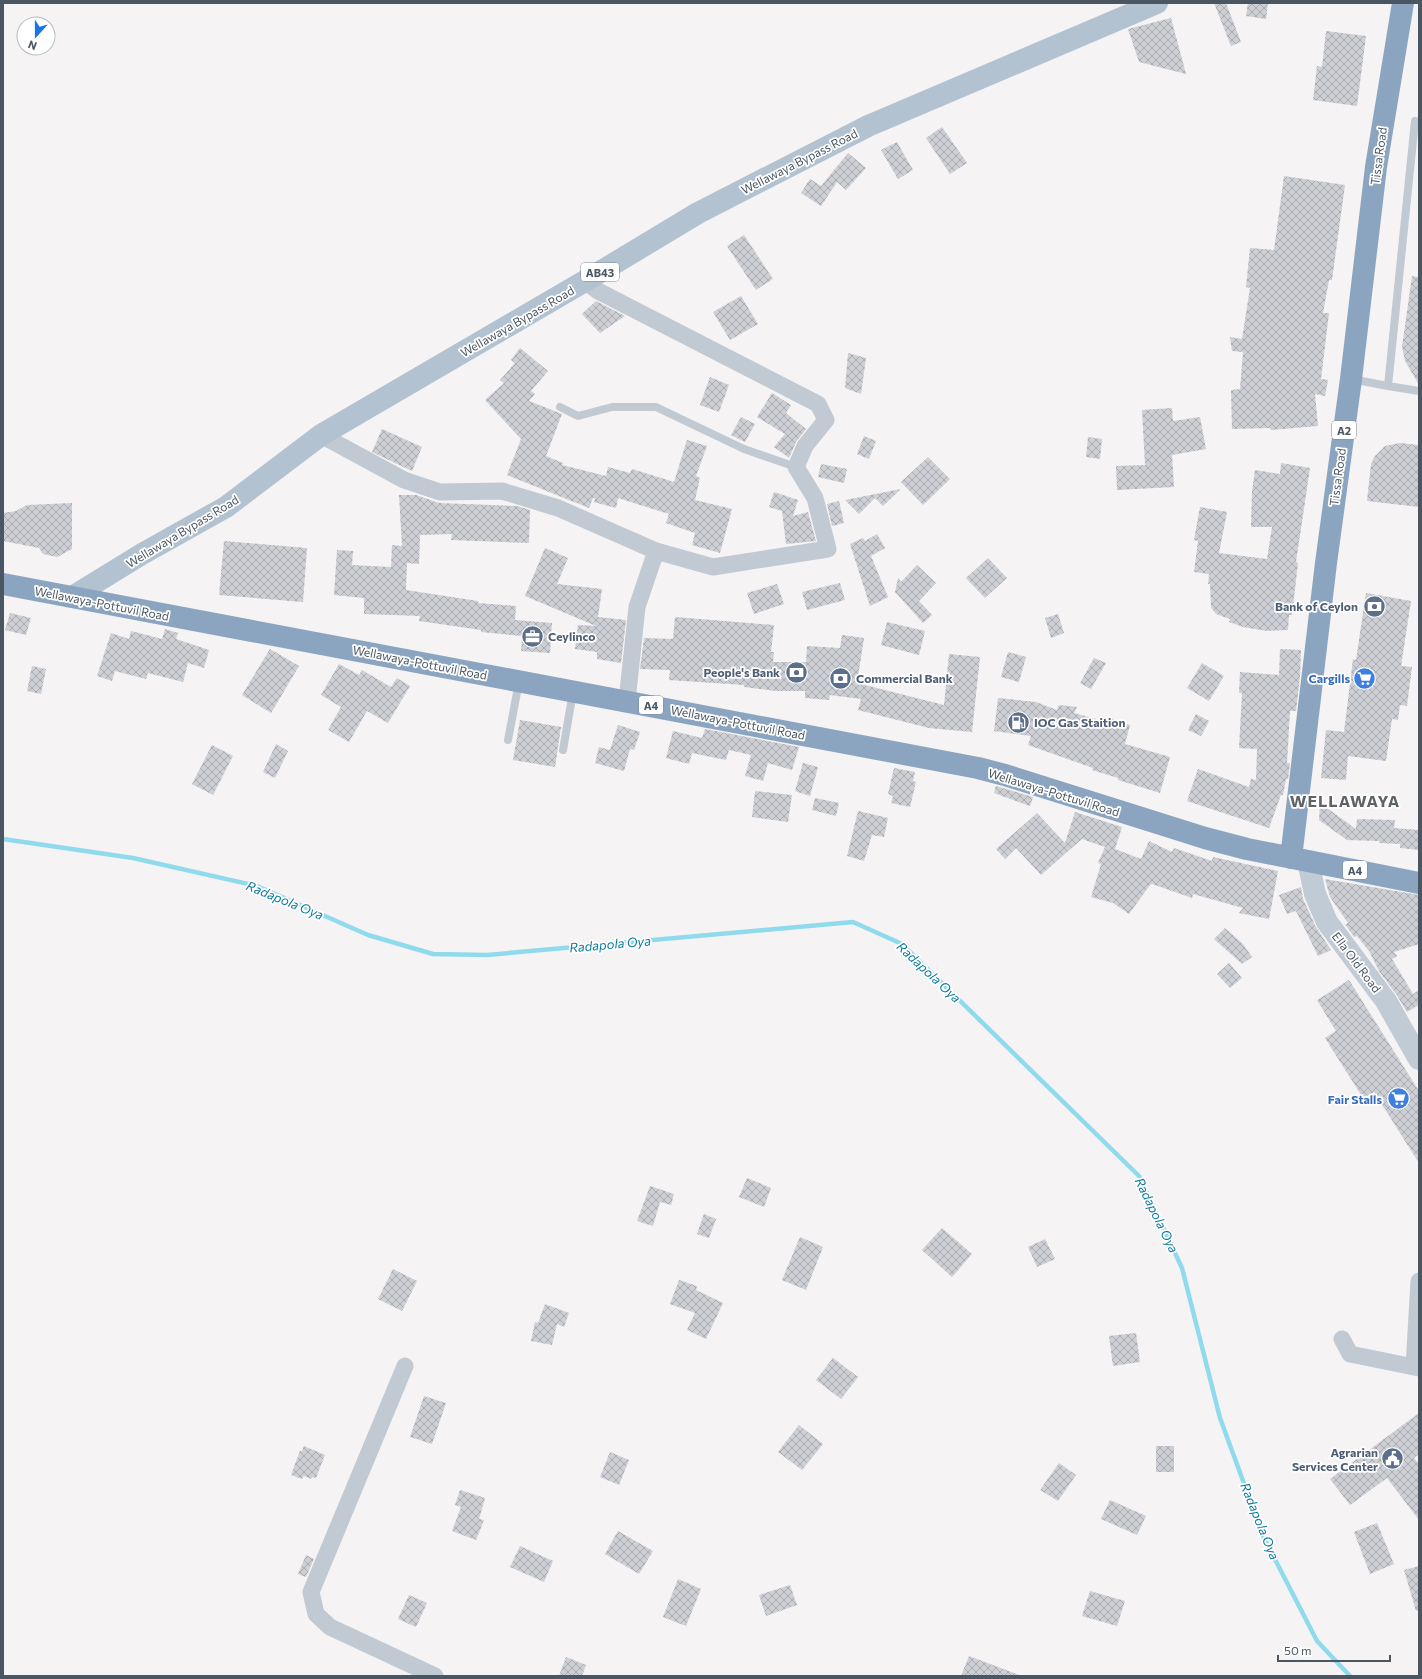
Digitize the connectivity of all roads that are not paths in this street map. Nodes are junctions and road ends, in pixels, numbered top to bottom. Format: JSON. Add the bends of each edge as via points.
{"nodes":[{"id":1,"x":1158,"y":3,"type":"edge"},
{"id":2,"x":1403,"y":3,"type":"edge"},
{"id":3,"x":1419,"y":122,"type":"edge"},
{"id":4,"x":585,"y":281,"type":"junction"},
{"id":5,"x":1351,"y":379,"type":"junction"},
{"id":6,"x":1388,"y":386,"type":"junction"},
{"id":7,"x":1419,"y":392,"type":"edge"},
{"id":8,"x":560,"y":407,"type":"dead end"},
{"id":9,"x":321,"y":435,"type":"junction"},
{"id":10,"x":796,"y":467,"type":"junction"},
{"id":11,"x":656,"y":551,"type":"junction"},
{"id":12,"x":3,"y":584,"type":"edge"},
{"id":13,"x":72,"y":597,"type":"junction"},
{"id":14,"x":519,"y":681,"type":"junction"},
{"id":15,"x":573,"y":691,"type":"junction"},
{"id":16,"x":627,"y":701,"type":"junction"},
{"id":17,"x":508,"y":740,"type":"dead end"},
{"id":18,"x":563,"y":750,"type":"dead end"},
{"id":19,"x":1300,"y":859,"type":"junction"},
{"id":20,"x":1419,"y":883,"type":"edge"},
{"id":21,"x":1419,"y":1059,"type":"edge"},
{"id":22,"x":1419,"y":1288,"type":"edge"},
{"id":23,"x":1342,"y":1339,"type":"dead end"},
{"id":24,"x":405,"y":1366,"type":"dead end"},
{"id":25,"x":1416,"y":1367,"type":"edge"},
{"id":26,"x":435,"y":1676,"type":"edge"}],
"edges":[{"from":1,"to":4,"type":"main road","name":"Wellawaya Bypass Road","number":"AB43","via":[[868,126],[698,213]]},
{"from":2,"to":5,"type":"highway","name":"Tissa Road","number":"A2","via":[[1376,166]]},
{"from":3,"to":6,"type":"lane","via":[[1415,121]]},
{"from":4,"to":9,"type":"main road","name":"Wellawaya Bypass Road","number":"AB43"},
{"from":4,"to":10,"type":"street","via":[[598,291],[818,404],[826,420],[805,446]]},
{"from":5,"to":6,"type":"lane"},
{"from":5,"to":19,"type":"highway","name":"Tissa Road","number":"A2","via":[[1326,563]]},
{"from":6,"to":7,"type":"lane"},
{"from":8,"to":10,"type":"lane","via":[[578,416],[612,407],[656,407],[744,449]]},
{"from":9,"to":11,"type":"street","via":[[404,480],[440,492],[502,491],[558,508]]},
{"from":9,"to":13,"type":"main road","name":"Wellawaya Bypass Road","number":"AB43","via":[[226,507]]},
{"from":10,"to":11,"type":"street","via":[[815,498],[828,549],[713,568]]},
{"from":11,"to":16,"type":"street","via":[[637,607]]},
{"from":12,"to":13,"type":"highway","name":"Wellawaya-Pottuvil Road","number":"A4"},
{"from":13,"to":14,"type":"highway","name":"Wellawaya-Pottuvil Road","number":"A4"},
{"from":14,"to":15,"type":"highway","name":"Wellawaya-Pottuvil Road","number":"A4"},
{"from":14,"to":17,"type":"lane"},
{"from":15,"to":16,"type":"highway","name":"Wellawaya-Pottuvil Road","number":"A4"},
{"from":15,"to":18,"type":"lane"},
{"from":16,"to":19,"type":"highway","name":"Wellawaya-Pottuvil Road","number":"A4","via":[[985,770],[1205,838]]},
{"from":19,"to":20,"type":"highway","name":"Wellawaya-Pottuvil Road","number":"A4"},
{"from":19,"to":21,"type":"main road","name":"Ella Old Road","via":[[1327,922],[1386,1001]]},
{"from":22,"to":25,"type":"street"},
{"from":23,"to":25,"type":"street","via":[[1350,1354]]},
{"from":24,"to":26,"type":"street","via":[[311,1592],[316,1614],[330,1626]]}]}
